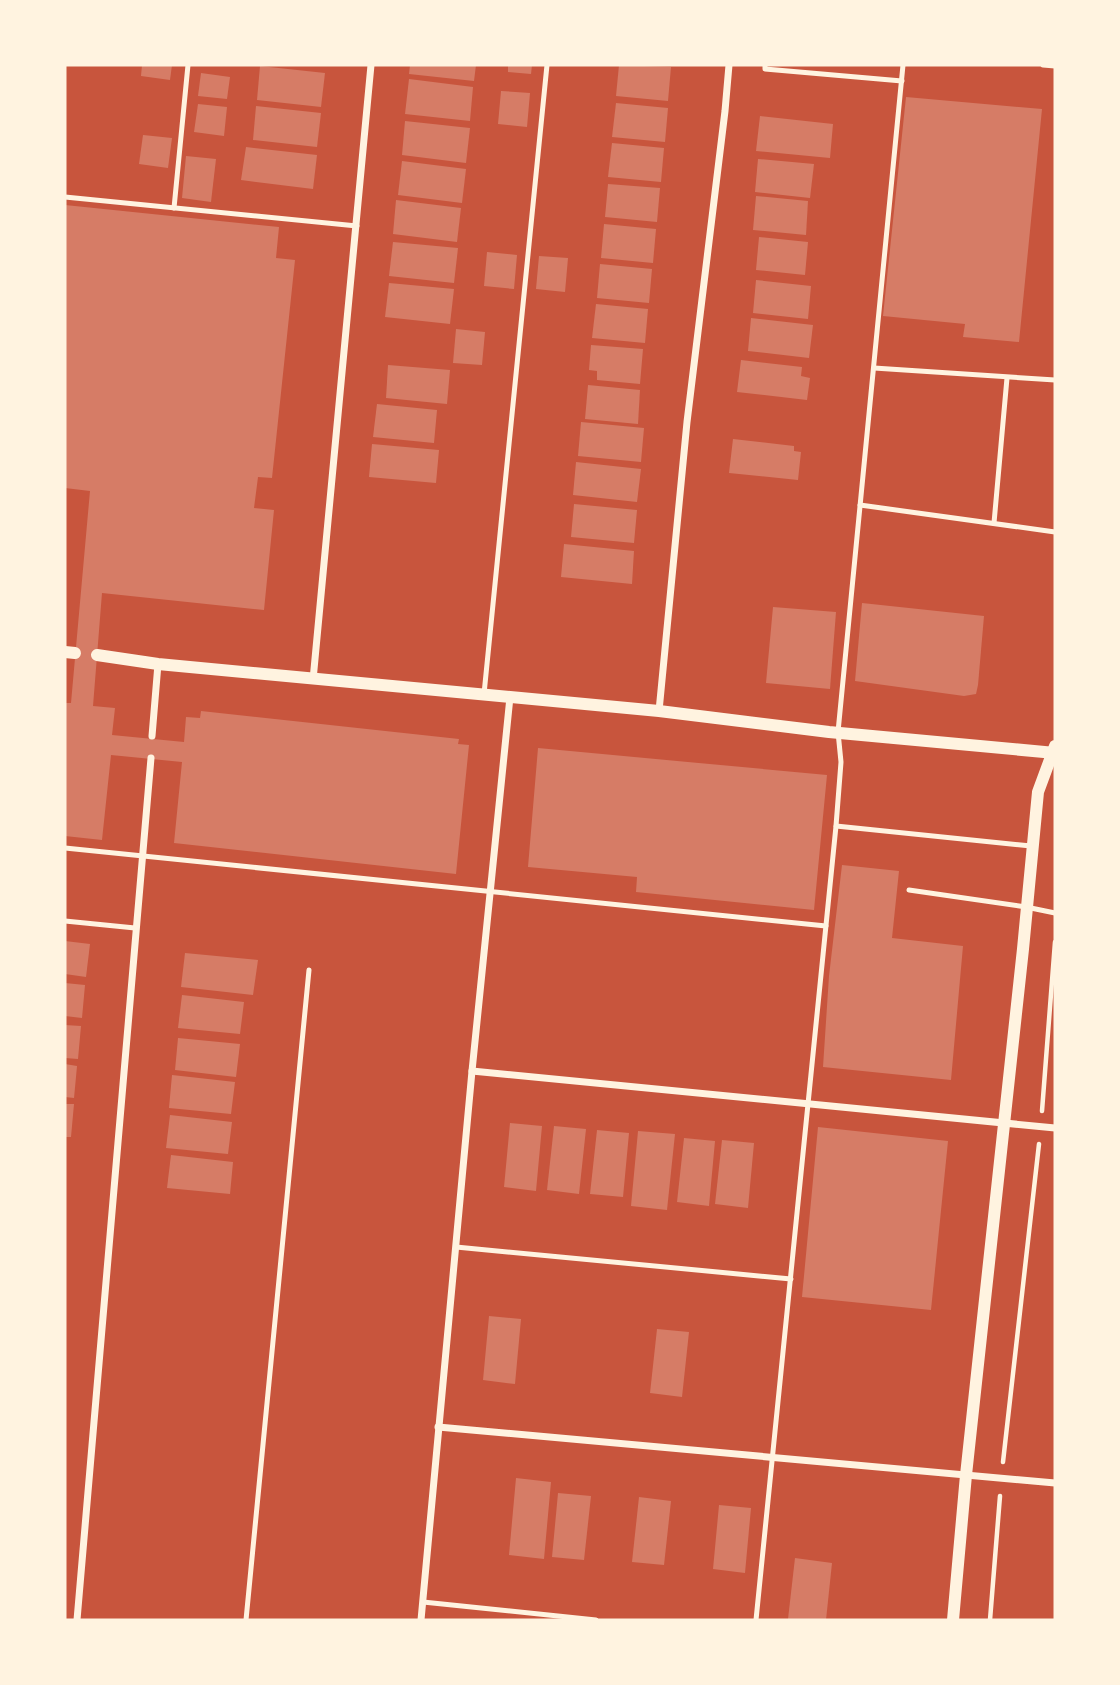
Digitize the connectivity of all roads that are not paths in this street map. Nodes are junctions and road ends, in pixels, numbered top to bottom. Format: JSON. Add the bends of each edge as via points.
{"nodes":[{"id":1,"x":188,"y":65,"type":"edge"},
{"id":2,"x":371,"y":65,"type":"edge"},
{"id":3,"x":547,"y":65,"type":"edge"},
{"id":4,"x":729,"y":65,"type":"edge"},
{"id":5,"x":765,"y":65,"type":"edge"},
{"id":6,"x":904,"y":65,"type":"edge"},
{"id":7,"x":1042,"y":65,"type":"edge"},
{"id":8,"x":1055,"y":66,"type":"edge"},
{"id":9,"x":902,"y":81,"type":"junction"},
{"id":10,"x":65,"y":197,"type":"edge"},
{"id":11,"x":174,"y":208,"type":"junction"},
{"id":12,"x":357,"y":226,"type":"junction"},
{"id":13,"x":874,"y":368,"type":"junction"},
{"id":14,"x":1007,"y":378,"type":"junction"},
{"id":15,"x":1055,"y":380,"type":"edge"},
{"id":16,"x":860,"y":505,"type":"junction"},
{"id":17,"x":995,"y":523,"type":"junction"},
{"id":18,"x":1055,"y":532,"type":"edge"},
{"id":19,"x":97,"y":655,"type":"dead end"},
{"id":20,"x":158,"y":664,"type":"junction"},
{"id":21,"x":313,"y":680,"type":"junction"},
{"id":22,"x":484,"y":694,"type":"junction"},
{"id":23,"x":510,"y":697,"type":"junction"},
{"id":24,"x":659,"y":711,"type":"junction"},
{"id":25,"x":838,"y":732,"type":"junction"},
{"id":26,"x":152,"y":736,"type":"dead end"},
{"id":27,"x":1055,"y":746,"type":"edge"},
{"id":28,"x":1055,"y":753,"type":"edge"},
{"id":29,"x":151,"y":758,"type":"dead end"},
{"id":30,"x":836,"y":826,"type":"junction"},
{"id":31,"x":1032,"y":846,"type":"junction"},
{"id":32,"x":65,"y":848,"type":"edge"},
{"id":33,"x":142,"y":855,"type":"junction"},
{"id":34,"x":491,"y":890,"type":"junction"},
{"id":35,"x":909,"y":890,"type":"dead end"},
{"id":36,"x":1027,"y":904,"type":"junction"},
{"id":37,"x":1055,"y":913,"type":"edge"},
{"id":38,"x":65,"y":921,"type":"edge"},
{"id":39,"x":827,"y":926,"type":"junction"},
{"id":40,"x":135,"y":928,"type":"junction"},
{"id":41,"x":309,"y":970,"type":"dead end"},
{"id":42,"x":472,"y":1071,"type":"junction"},
{"id":43,"x":809,"y":1105,"type":"junction"},
{"id":44,"x":1004,"y":1125,"type":"junction"},
{"id":45,"x":1055,"y":1128,"type":"edge"},
{"id":46,"x":456,"y":1247,"type":"junction"},
{"id":47,"x":791,"y":1279,"type":"junction"},
{"id":48,"x":438,"y":1427,"type":"junction"},
{"id":49,"x":773,"y":1457,"type":"junction"},
{"id":50,"x":966,"y":1475,"type":"junction"},
{"id":51,"x":1055,"y":1483,"type":"edge"},
{"id":52,"x":423,"y":1602,"type":"junction"},
{"id":53,"x":77,"y":1620,"type":"edge"},
{"id":54,"x":246,"y":1620,"type":"edge"},
{"id":55,"x":421,"y":1620,"type":"edge"},
{"id":56,"x":596,"y":1620,"type":"edge"},
{"id":57,"x":756,"y":1620,"type":"edge"},
{"id":58,"x":953,"y":1620,"type":"edge"}],
"edges":[{"from":1,"to":11,"type":"lane"},
{"from":2,"to":12,"type":"street"},
{"from":3,"to":22,"type":"lane"},
{"from":4,"to":24,"type":"street"},
{"from":5,"to":9,"type":"lane","via":[[765,69]]},
{"from":6,"to":9,"type":"lane"},
{"from":7,"to":8,"type":"lane"},
{"from":9,"to":13,"type":"lane"},
{"from":10,"to":11,"type":"lane"},
{"from":11,"to":12,"type":"lane"},
{"from":12,"to":21,"type":"street"},
{"from":13,"to":14,"type":"lane"},
{"from":13,"to":16,"type":"lane"},
{"from":14,"to":15,"type":"lane"},
{"from":14,"to":17,"type":"lane"},
{"from":16,"to":17,"type":"lane"},
{"from":16,"to":25,"type":"lane"},
{"from":17,"to":18,"type":"lane"},
{"from":19,"to":20,"type":"street"},
{"from":20,"to":21,"type":"street"},
{"from":20,"to":26,"type":"street"},
{"from":21,"to":22,"type":"street"},
{"from":22,"to":23,"type":"street"},
{"from":23,"to":24,"type":"street"},
{"from":23,"to":34,"type":"street"},
{"from":24,"to":25,"type":"street"},
{"from":25,"to":28,"type":"street"},
{"from":25,"to":30,"type":"lane","via":[[841,762]]},
{"from":27,"to":28,"type":"street"},
{"from":28,"to":31,"type":"street","via":[[1038,792]]},
{"from":29,"to":33,"type":"street"},
{"from":30,"to":31,"type":"lane"},
{"from":30,"to":39,"type":"lane"},
{"from":31,"to":36,"type":"street"},
{"from":32,"to":33,"type":"lane"},
{"from":33,"to":34,"type":"lane"},
{"from":33,"to":40,"type":"street"},
{"from":34,"to":39,"type":"lane"},
{"from":34,"to":42,"type":"street"},
{"from":35,"to":36,"type":"lane"},
{"from":36,"to":37,"type":"lane"},
{"from":36,"to":44,"type":"street"},
{"from":38,"to":40,"type":"lane"},
{"from":39,"to":43,"type":"lane"},
{"from":40,"to":53,"type":"street"},
{"from":41,"to":54,"type":"lane"},
{"from":42,"to":43,"type":"street"},
{"from":42,"to":46,"type":"street"},
{"from":43,"to":44,"type":"street"},
{"from":43,"to":47,"type":"lane"},
{"from":44,"to":45,"type":"street"},
{"from":44,"to":50,"type":"street"},
{"from":46,"to":47,"type":"lane"},
{"from":46,"to":48,"type":"street"},
{"from":47,"to":49,"type":"lane"},
{"from":48,"to":49,"type":"street"},
{"from":48,"to":52,"type":"street"},
{"from":49,"to":50,"type":"street"},
{"from":49,"to":57,"type":"lane"},
{"from":50,"to":51,"type":"street"},
{"from":50,"to":58,"type":"street"},
{"from":52,"to":55,"type":"street"},
{"from":52,"to":56,"type":"lane"}]}
